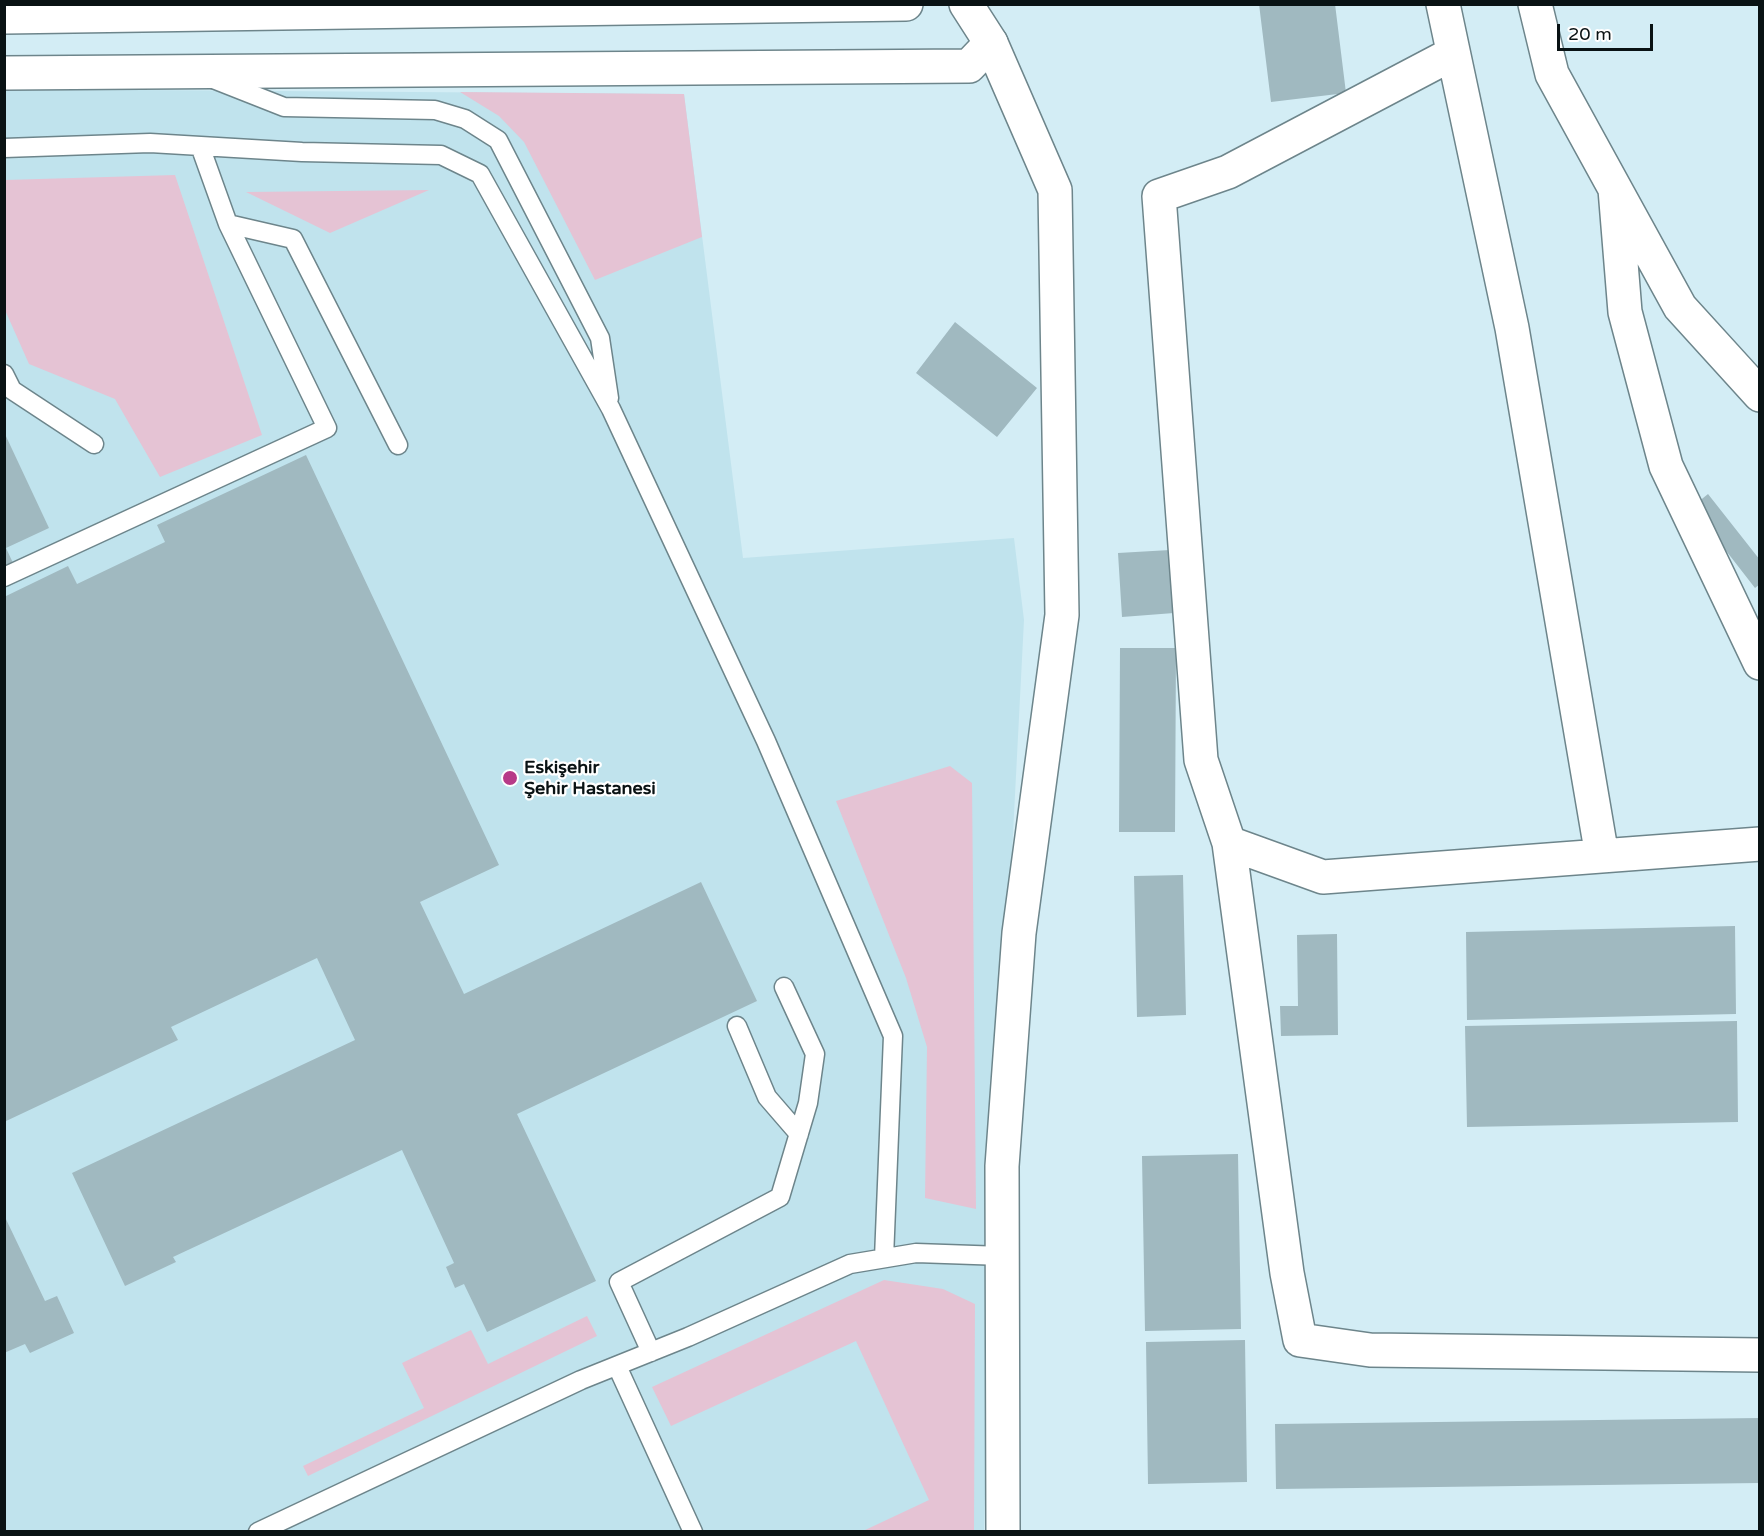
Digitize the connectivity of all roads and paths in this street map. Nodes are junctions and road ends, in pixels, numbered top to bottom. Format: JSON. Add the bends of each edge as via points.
{"nodes":[{"id":1,"x":906,"y":4,"type":"edge"},
{"id":2,"x":966,"y":4,"type":"edge"},
{"id":3,"x":1443,"y":4,"type":"edge"},
{"id":4,"x":1535,"y":4,"type":"edge"},
{"id":5,"x":4,"y":17,"type":"edge"},
{"id":6,"x":991,"y":43,"type":"junction"},
{"id":7,"x":1452,"y":54,"type":"junction"},
{"id":8,"x":194,"y":72,"type":"junction"},
{"id":9,"x":4,"y":73,"type":"edge"},
{"id":10,"x":200,"y":146,"type":"junction"},
{"id":11,"x":4,"y":148,"type":"edge"},
{"id":12,"x":1616,"y":189,"type":"junction"},
{"id":13,"x":228,"y":224,"type":"junction"},
{"id":14,"x":4,"y":374,"type":"edge"},
{"id":15,"x":1760,"y":395,"type":"edge"},
{"id":16,"x":611,"y":408,"type":"junction"},
{"id":17,"x":94,"y":444,"type":"dead end"},
{"id":18,"x":398,"y":445,"type":"dead end"},
{"id":19,"x":4,"y":577,"type":"edge"},
{"id":20,"x":1760,"y":663,"type":"edge"},
{"id":21,"x":1229,"y":843,"type":"junction"},
{"id":22,"x":1760,"y":844,"type":"edge"},
{"id":23,"x":1602,"y":856,"type":"junction"},
{"id":24,"x":784,"y":987,"type":"dead end"},
{"id":25,"x":737,"y":1026,"type":"dead end"},
{"id":26,"x":799,"y":1134,"type":"junction"},
{"id":27,"x":1003,"y":1256,"type":"junction"},
{"id":28,"x":884,"y":1258,"type":"junction"},
{"id":29,"x":651,"y":1352,"type":"junction"},
{"id":30,"x":1760,"y":1355,"type":"edge"},
{"id":31,"x":617,"y":1366,"type":"junction"},
{"id":32,"x":258,"y":1532,"type":"edge"},
{"id":33,"x":693,"y":1532,"type":"edge"},
{"id":34,"x":1003,"y":1532,"type":"edge"}],
"edges":[{"from":1,"to":5,"type":"street"},
{"from":2,"to":6,"type":"street"},
{"from":3,"to":7,"type":"street"},
{"from":4,"to":12,"type":"street","via":[[1552,74]]},
{"from":6,"to":8,"type":"street","via":[[969,66]]},
{"from":6,"to":27,"type":"street","via":[[1055,190],[1062,615],[1019,933],[1002,1166]]},
{"from":7,"to":21,"type":"street","via":[[1228,172],[1159,196],[1201,760]]},
{"from":7,"to":23,"type":"street","via":[[1512,328]]},
{"from":8,"to":9,"type":"street"},
{"from":8,"to":16,"type":"lane","via":[[284,107],[435,110],[465,119],[498,140],[600,338]]},
{"from":10,"to":11,"type":"lane","via":[[150,143]]},
{"from":10,"to":13,"type":"lane"},
{"from":10,"to":16,"type":"lane","via":[[441,155],[480,174]]},
{"from":12,"to":15,"type":"street","via":[[1680,307]]},
{"from":12,"to":20,"type":"street","via":[[1625,312],[1666,465]]},
{"from":13,"to":18,"type":"lane","via":[[293,239]]},
{"from":13,"to":19,"type":"lane","via":[[327,428]]},
{"from":14,"to":17,"type":"lane","via":[[12,390]]},
{"from":16,"to":28,"type":"lane","via":[[766,741],[893,1036]]},
{"from":21,"to":23,"type":"street","via":[[1323,877]]},
{"from":21,"to":30,"type":"street","via":[[1287,1273],[1300,1340],[1370,1350]]},
{"from":22,"to":23,"type":"street"},
{"from":24,"to":26,"type":"lane","via":[[815,1054]]},
{"from":25,"to":26,"type":"lane","via":[[767,1097]]},
{"from":26,"to":29,"type":"lane","via":[[780,1197],[619,1282]]},
{"from":27,"to":28,"type":"lane","via":[[916,1253]]},
{"from":27,"to":34,"type":"street"},
{"from":28,"to":29,"type":"lane","via":[[850,1264]]},
{"from":29,"to":31,"type":"lane"},
{"from":31,"to":32,"type":"lane"},
{"from":31,"to":33,"type":"lane"}]}
